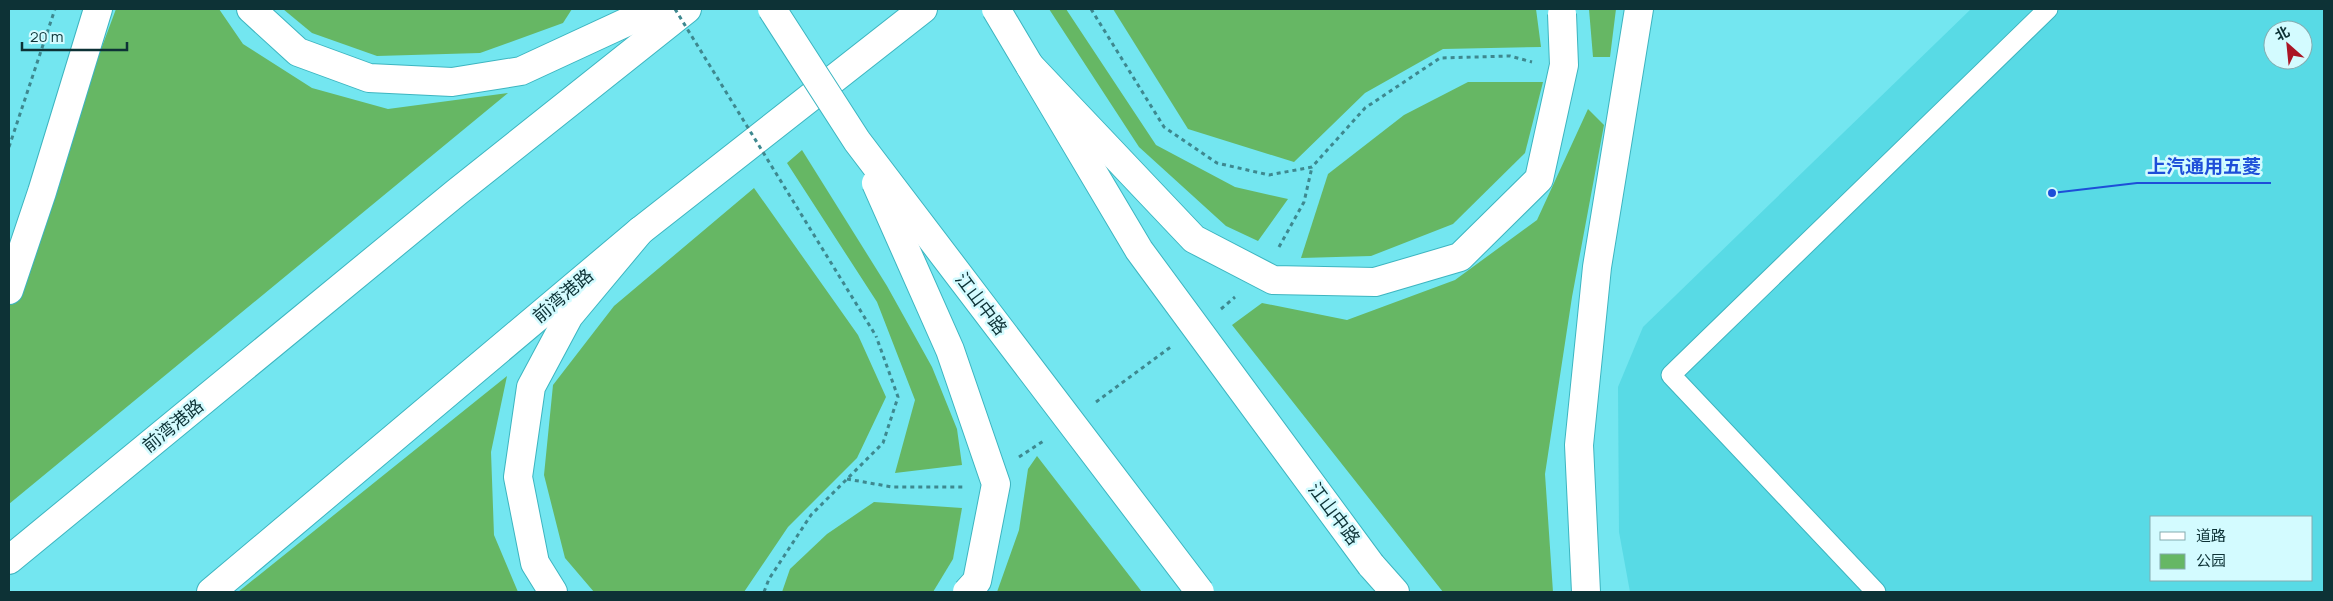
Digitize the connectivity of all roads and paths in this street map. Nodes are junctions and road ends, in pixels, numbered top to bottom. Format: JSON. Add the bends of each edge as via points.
{"nodes":[{"id":1,"x":55,"y":9,"type":"edge"},
{"id":2,"x":98,"y":9,"type":"edge"},
{"id":3,"x":251,"y":9,"type":"edge"},
{"id":4,"x":655,"y":9,"type":"edge"},
{"id":5,"x":675,"y":9,"type":"edge"},
{"id":6,"x":687,"y":9,"type":"edge"},
{"id":7,"x":772,"y":9,"type":"edge"},
{"id":8,"x":924,"y":9,"type":"edge"},
{"id":9,"x":996,"y":9,"type":"edge"},
{"id":10,"x":1091,"y":9,"type":"edge"},
{"id":11,"x":1639,"y":9,"type":"edge"},
{"id":12,"x":2048,"y":9,"type":"edge"},
{"id":13,"x":1562,"y":11,"type":"edge"},
{"id":14,"x":1539,"y":64,"type":"dead end"},
{"id":15,"x":1030,"y":66,"type":"junction"},
{"id":16,"x":857,"y":141,"type":"junction"},
{"id":17,"x":9,"y":147,"type":"edge"},
{"id":18,"x":1312,"y":167,"type":"junction"},
{"id":19,"x":640,"y":231,"type":"junction"},
{"id":20,"x":1274,"y":252,"type":"dead end"},
{"id":21,"x":9,"y":290,"type":"edge"},
{"id":22,"x":1236,"y":295,"type":"dead end"},
{"id":23,"x":1214,"y":314,"type":"dead end"},
{"id":24,"x":1176,"y":343,"type":"dead end"},
{"id":25,"x":1090,"y":407,"type":"dead end"},
{"id":26,"x":1051,"y":436,"type":"dead end"},
{"id":27,"x":1018,"y":458,"type":"dead end"},
{"id":28,"x":848,"y":479,"type":"junction"},
{"id":29,"x":968,"y":487,"type":"dead end"},
{"id":30,"x":9,"y":560,"type":"edge"},
{"id":31,"x":211,"y":592,"type":"edge"},
{"id":32,"x":553,"y":592,"type":"edge"},
{"id":33,"x":764,"y":592,"type":"edge"},
{"id":34,"x":967,"y":592,"type":"edge"},
{"id":35,"x":1200,"y":592,"type":"edge"},
{"id":36,"x":1395,"y":592,"type":"edge"},
{"id":37,"x":1586,"y":592,"type":"edge"},
{"id":38,"x":1876,"y":592,"type":"edge"}],
"edges":[{"from":1,"to":17,"type":"path"},
{"from":2,"to":21,"type":"main road"},
{"from":3,"to":4,"type":"main road","via":[[298,52],[369,78],[452,82],[521,71]]},
{"from":5,"to":28,"type":"path","bridge":true,"via":[[876,336],[898,397],[883,443]]},
{"from":6,"to":30,"type":"main road","name":"前湾港路"},
{"from":7,"to":16,"type":"main road","name":"江山中路","bridge":true},
{"from":8,"to":19,"type":"main road","name":"前湾港路"},
{"from":9,"to":15,"type":"main road","name":"江山中路","bridge":true},
{"from":10,"to":18,"type":"path","via":[[1164,127],[1217,163],[1269,175]]},
{"from":11,"to":37,"type":"main road","via":[[1597,267],[1579,445]]},
{"from":12,"to":38,"type":"lane","via":[[1671,375]]},
{"from":13,"to":15,"type":"main road","bridge":true,"via":[[1564,65],[1539,179],[1460,257],[1375,282],[1273,280],[1194,239]]},
{"from":14,"to":18,"type":"path","via":[[1510,56],[1440,58],[1365,108]]},
{"from":15,"to":36,"type":"main road","name":"江山中路","bridge":true,"via":[[1139,250],[1371,565]]},
{"from":16,"to":34,"type":"main road","bridge":true,"via":[[950,350],[996,484],[977,581]]},
{"from":16,"to":35,"type":"main road","name":"江山中路","bridge":true},
{"from":18,"to":20,"type":"path","via":[[1304,202]]},
{"from":19,"to":31,"type":"main road","name":"前湾港路"},
{"from":19,"to":32,"type":"main road","via":[[569,316],[531,387],[518,477],[535,564]]},
{"from":22,"to":23,"type":"path"},
{"from":24,"to":25,"type":"path"},
{"from":26,"to":27,"type":"path"},
{"from":28,"to":29,"type":"path","via":[[892,487]]},
{"from":28,"to":33,"type":"path","via":[[811,515],[769,579]]}]}
